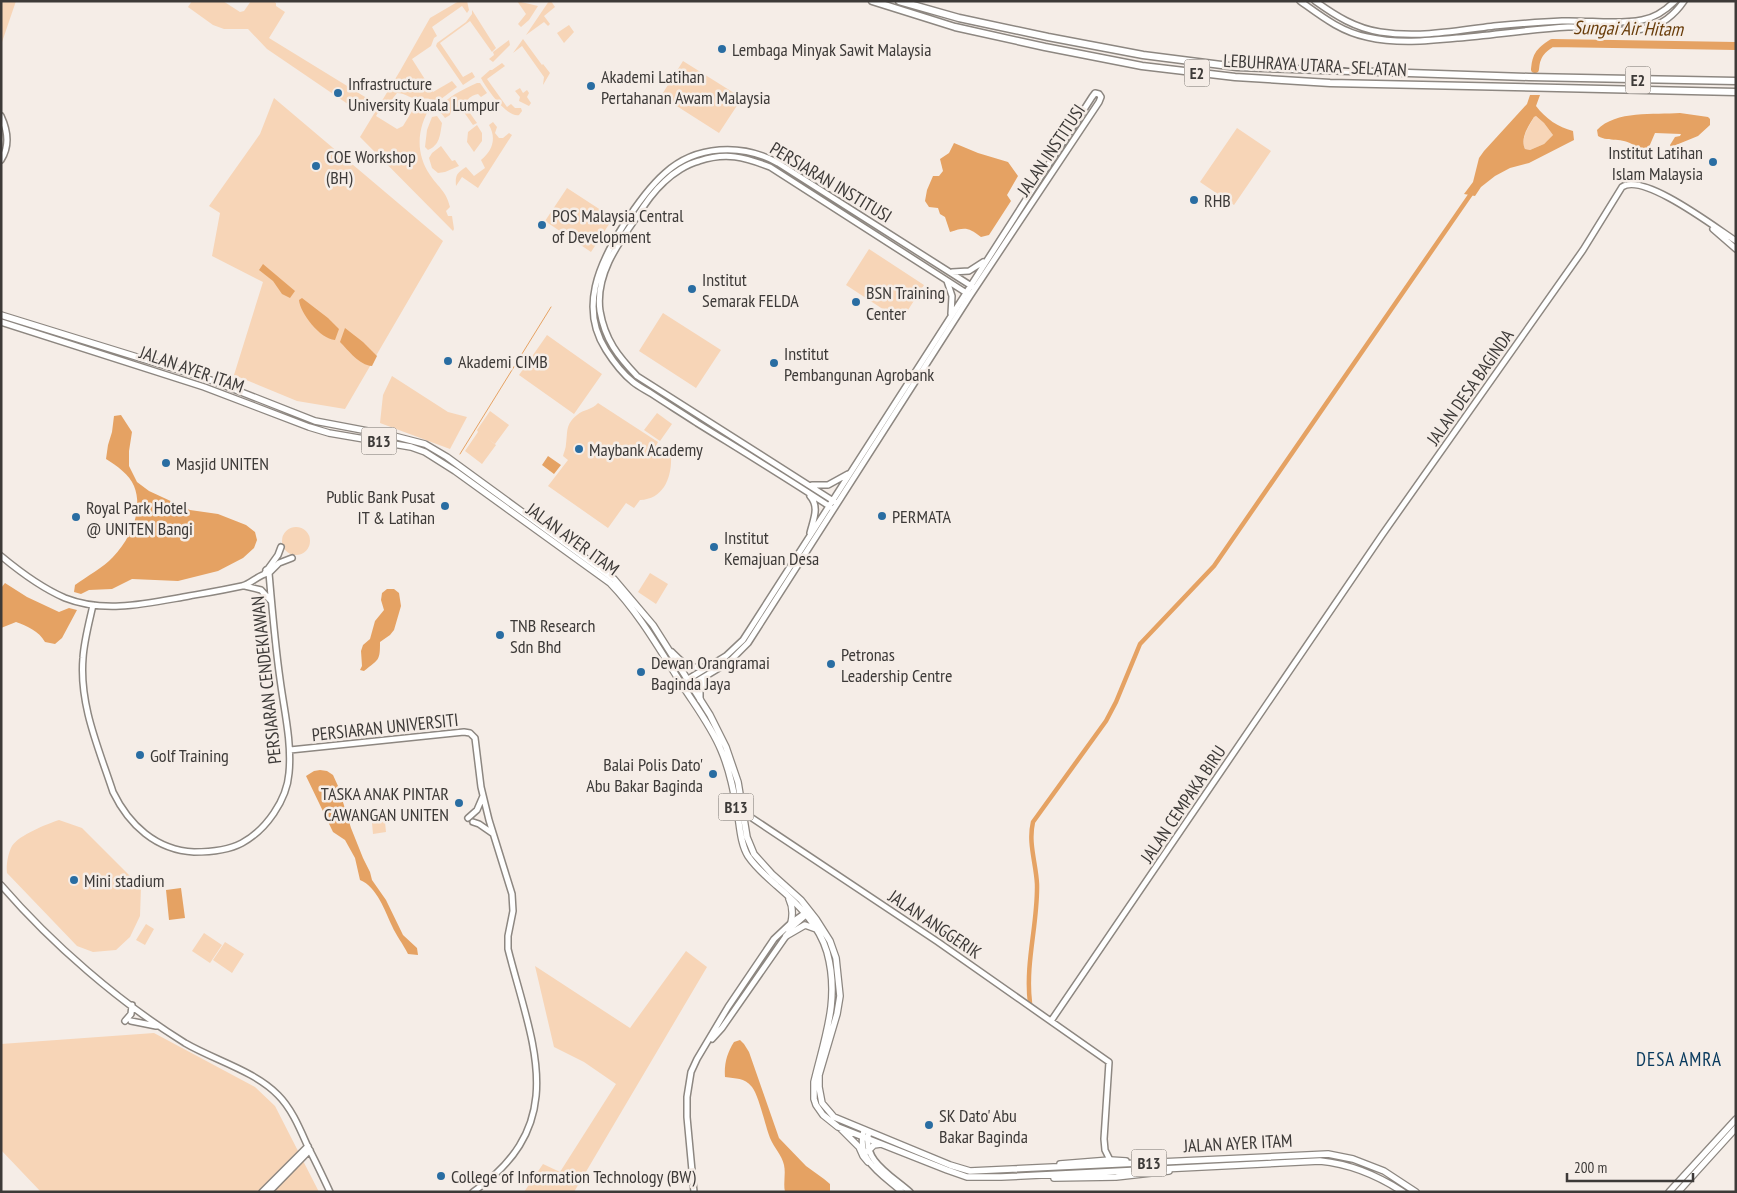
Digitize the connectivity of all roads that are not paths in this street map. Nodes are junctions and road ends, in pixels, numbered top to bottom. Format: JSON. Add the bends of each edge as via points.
{"nodes":[{"id":1,"x":872,"y":1,"type":"edge"},
{"id":2,"x":899,"y":1,"type":"edge"},
{"id":3,"x":1300,"y":1,"type":"edge"},
{"id":4,"x":1315,"y":1,"type":"edge"},
{"id":5,"x":1675,"y":1,"type":"edge"},
{"id":6,"x":1684,"y":1,"type":"edge"},
{"id":7,"x":1736,"y":81,"type":"edge"},
{"id":8,"x":1736,"y":92,"type":"edge"},
{"id":9,"x":1,"y":116,"type":"edge"},
{"id":10,"x":1,"y":160,"type":"edge"},
{"id":11,"x":1698,"y":216,"type":"junction"},
{"id":12,"x":1736,"y":241,"type":"edge"},
{"id":13,"x":1736,"y":249,"type":"edge"},
{"id":14,"x":988,"y":259,"type":"junction"},
{"id":15,"x":949,"y":272,"type":"junction"},
{"id":16,"x":946,"y":280,"type":"junction"},
{"id":17,"x":973,"y":287,"type":"junction"},
{"id":18,"x":968,"y":294,"type":"junction"},
{"id":19,"x":1,"y":315,"type":"edge"},
{"id":20,"x":950,"y":317,"type":"junction"},
{"id":21,"x":1,"y":322,"type":"edge"},
{"id":22,"x":850,"y":473,"type":"junction"},
{"id":23,"x":809,"y":485,"type":"junction"},
{"id":24,"x":806,"y":492,"type":"junction"},
{"id":25,"x":835,"y":502,"type":"junction"},
{"id":26,"x":829,"y":506,"type":"junction"},
{"id":27,"x":834,"y":510,"type":"junction"},
{"id":28,"x":810,"y":536,"type":"junction"},
{"id":29,"x":280,"y":547,"type":"dead end"},
{"id":30,"x":1,"y":556,"type":"edge"},
{"id":31,"x":292,"y":558,"type":"dead end"},
{"id":32,"x":266,"y":572,"type":"junction"},
{"id":33,"x":244,"y":585,"type":"junction"},
{"id":34,"x":1337,"y":601,"type":"joint"},
{"id":35,"x":271,"y":602,"type":"junction"},
{"id":36,"x":93,"y":606,"type":"junction"},
{"id":37,"x":665,"y":645,"type":"junction"},
{"id":38,"x":707,"y":667,"type":"junction"},
{"id":39,"x":707,"y":676,"type":"junction"},
{"id":40,"x":687,"y":680,"type":"junction"},
{"id":41,"x":681,"y":684,"type":"junction"},
{"id":42,"x":690,"y":686,"type":"junction"},
{"id":43,"x":684,"y":690,"type":"junction"},
{"id":44,"x":700,"y":700,"type":"junction"},
{"id":45,"x":288,"y":735,"type":"junction"},
{"id":46,"x":302,"y":749,"type":"junction"},
{"id":47,"x":290,"y":750,"type":"junction"},
{"id":48,"x":290,"y":762,"type":"junction"},
{"id":49,"x":483,"y":796,"type":"junction"},
{"id":50,"x":743,"y":812,"type":"junction"},
{"id":51,"x":468,"y":818,"type":"dead end"},
{"id":52,"x":473,"y":822,"type":"dead end"},
{"id":53,"x":493,"y":833,"type":"junction"},
{"id":54,"x":1,"y":885,"type":"edge"},
{"id":55,"x":785,"y":893,"type":"junction"},
{"id":56,"x":807,"y":913,"type":"junction"},
{"id":57,"x":791,"y":923,"type":"junction"},
{"id":58,"x":817,"y":930,"type":"junction"},
{"id":59,"x":786,"y":936,"type":"junction"},
{"id":60,"x":736,"y":994,"type":"junction"},
{"id":61,"x":742,"y":998,"type":"junction"},
{"id":62,"x":132,"y":1006,"type":"junction"},
{"id":63,"x":1051,"y":1021,"type":"junction"},
{"id":64,"x":161,"y":1028,"type":"junction"},
{"id":65,"x":706,"y":1044,"type":"junction"},
{"id":66,"x":1736,"y":1120,"type":"edge"},
{"id":67,"x":838,"y":1127,"type":"junction"},
{"id":68,"x":1736,"y":1128,"type":"edge"},
{"id":69,"x":865,"y":1134,"type":"junction"},
{"id":70,"x":881,"y":1144,"type":"junction"},
{"id":71,"x":309,"y":1148,"type":"junction"},
{"id":72,"x":868,"y":1151,"type":"junction"},
{"id":73,"x":1110,"y":1160,"type":"junction"},
{"id":74,"x":868,"y":1162,"type":"junction"},
{"id":75,"x":1168,"y":1162,"type":"junction"},
{"id":76,"x":1007,"y":1170,"type":"junction"},
{"id":77,"x":262,"y":1192,"type":"edge"},
{"id":78,"x":269,"y":1192,"type":"edge"},
{"id":79,"x":330,"y":1192,"type":"edge"},
{"id":80,"x":474,"y":1192,"type":"edge"},
{"id":81,"x":694,"y":1192,"type":"edge"},
{"id":82,"x":902,"y":1192,"type":"edge"},
{"id":83,"x":910,"y":1192,"type":"edge"},
{"id":84,"x":1404,"y":1192,"type":"edge"},
{"id":85,"x":1416,"y":1192,"type":"edge"},
{"id":86,"x":1669,"y":1192,"type":"edge"},
{"id":87,"x":1678,"y":1192,"type":"edge"}],
"edges":[{"from":1,"to":8,"type":"highway","name":"LEBUHRAYA UTARA–SELATAN","number":"E2","via":[[955,27],[1045,47],[1142,66],[1235,77],[1541,89]]},
{"from":2,"to":7,"type":"highway","name":"LEBUHRAYA UTARA–SELATAN","number":"E2","via":[[1057,39],[1227,66],[1540,78]]},
{"from":3,"to":6,"type":"street","via":[[1336,26],[1354,34],[1409,42],[1570,27],[1634,30],[1662,22]]},
{"from":4,"to":5,"type":"street","via":[[1361,28],[1410,35],[1565,21],[1632,22],[1658,14]]},
{"from":9,"to":10,"type":"street","via":[[8,141]]},
{"from":11,"to":12,"type":"street"},
{"from":11,"to":13,"type":"street"},
{"from":11,"to":34,"type":"street","name":"JALAN DESA BAGINDA","via":[[1654,190],[1630,185],[1622,187],[1583,250]]},
{"from":14,"to":15,"type":"street","via":[[969,271]]},
{"from":14,"to":17,"type":"street","name":"JALAN INSTITUSI"},
{"from":14,"to":17,"type":"street","name":"JALAN INSTITUSI","via":[[1092,96],[1099,94],[1099,102]]},
{"from":15,"to":17,"type":"street","name":"PERSIARAN INSTITUSI"},
{"from":15,"to":24,"type":"street","name":"PERSIARAN INSTITUSI","via":[[778,163],[749,151],[717,150],[685,159],[651,186],[630,216],[599,269],[594,290],[593,312],[605,349],[633,382]]},
{"from":16,"to":18,"type":"street","name":"PERSIARAN INSTITUSI"},
{"from":16,"to":20,"type":"street","via":[[952,296]]},
{"from":16,"to":23,"type":"street","name":"PERSIARAN INSTITUSI","via":[[770,167],[738,156],[699,161],[675,173],[656,190],[626,232],[604,272],[600,300],[610,344],[637,376]]},
{"from":17,"to":18,"type":"street","name":"JALAN INSTITUSI"},
{"from":18,"to":20,"type":"street","name":"JALAN INSTITUSI"},
{"from":18,"to":25,"type":"street","name":"JALAN INSTITUSI"},
{"from":19,"to":37,"type":"main road","name":"JALAN AYER ITAM","number":"B13","via":[[208,379],[315,421],[425,444],[614,579],[653,625]]},
{"from":20,"to":22,"type":"street","name":"JALAN INSTITUSI"},
{"from":21,"to":41,"type":"main road","name":"JALAN AYER ITAM","number":"B13","via":[[204,387],[309,427],[425,452],[610,583],[646,628]]},
{"from":22,"to":23,"type":"street","via":[[828,485]]},
{"from":22,"to":25,"type":"street","name":"JALAN INSTITUSI"},
{"from":23,"to":25,"type":"street","name":"PERSIARAN INSTITUSI"},
{"from":24,"to":26,"type":"street","name":"PERSIARAN INSTITUSI"},
{"from":24,"to":28,"type":"street","via":[[816,507]]},
{"from":25,"to":26,"type":"street","name":"JALAN INSTITUSI"},
{"from":25,"to":27,"type":"street","name":"JALAN INSTITUSI"},
{"from":26,"to":27,"type":"street","name":"PERSIARAN INSTITUSI"},
{"from":26,"to":28,"type":"street","name":"JALAN INSTITUSI"},
{"from":27,"to":39,"type":"street","name":"JALAN INSTITUSI","via":[[748,644],[730,662]]},
{"from":28,"to":38,"type":"street","name":"JALAN INSTITUSI","via":[[744,640]]},
{"from":29,"to":32,"type":"street"},
{"from":30,"to":36,"type":"street","via":[[52,591]]},
{"from":31,"to":32,"type":"street"},
{"from":32,"to":33,"type":"street"},
{"from":32,"to":35,"type":"street","name":"PERSIARAN CENDEKIAWAN"},
{"from":33,"to":35,"type":"street","via":[[261,590]]},
{"from":33,"to":36,"type":"street","via":[[139,605]]},
{"from":34,"to":63,"type":"street","name":"JALAN CEMPAKA BIRU"},
{"from":35,"to":45,"type":"street","name":"PERSIARAN CENDEKIAWAN"},
{"from":36,"to":48,"type":"street","name":"PERSIARAN CENDEKIAWAN","via":[[82,660],[88,716],[113,792],[128,818],[140,830],[159,843],[188,851],[242,844],[260,830],[277,808],[284,793]]},
{"from":37,"to":38,"type":"street","via":[[684,665]]},
{"from":37,"to":40,"type":"main road","name":"JALAN AYER ITAM","number":"B13"},
{"from":38,"to":40,"type":"street","name":"JALAN INSTITUSI"},
{"from":39,"to":42,"type":"street","name":"JALAN INSTITUSI"},
{"from":39,"to":44,"type":"street","via":[[702,684]]},
{"from":40,"to":41,"type":"street","name":"JALAN INSTITUSI"},
{"from":40,"to":42,"type":"main road","name":"JALAN AYER ITAM","number":"B13"},
{"from":41,"to":43,"type":"main road","name":"JALAN AYER ITAM","number":"B13"},
{"from":42,"to":43,"type":"street","name":"JALAN INSTITUSI"},
{"from":42,"to":44,"type":"main road","name":"JALAN AYER ITAM","number":"B13"},
{"from":43,"to":55,"type":"main road","name":"JALAN AYER ITAM","number":"B13","via":[[721,749],[731,780],[745,850],[760,871]]},
{"from":44,"to":50,"type":"main road","name":"JALAN AYER ITAM","number":"B13","via":[[726,746],[738,782]]},
{"from":45,"to":46,"type":"street"},
{"from":45,"to":47,"type":"street","name":"PERSIARAN CENDEKIAWAN"},
{"from":46,"to":47,"type":"street","name":"PERSIARAN UNIVERSITI"},
{"from":46,"to":48,"type":"street"},
{"from":46,"to":49,"type":"street","name":"PERSIARAN UNIVERSITI","via":[[470,733],[476,742]]},
{"from":47,"to":48,"type":"street","name":"PERSIARAN CENDEKIAWAN"},
{"from":49,"to":51,"type":"street","via":[[477,810]]},
{"from":49,"to":53,"type":"street","name":"PERSIARAN UNIVERSITI"},
{"from":50,"to":56,"type":"main road","name":"JALAN AYER ITAM","number":"B13","via":[[754,854],[801,900]]},
{"from":50,"to":63,"type":"street","name":"JALAN ANGGERIK"},
{"from":52,"to":53,"type":"street"},
{"from":53,"to":80,"type":"street","name":"PERSIARAN UNIVERSITI","via":[[512,894],[508,949],[536,1059],[537,1090],[532,1117],[521,1143],[504,1167]]},
{"from":54,"to":62,"type":"street","via":[[68,954]]},
{"from":55,"to":56,"type":"main road","name":"JALAN AYER ITAM","number":"B13"},
{"from":55,"to":57,"type":"main road","via":[[792,904]]},
{"from":56,"to":57,"type":"street"},
{"from":56,"to":58,"type":"main road","name":"JALAN AYER ITAM","number":"B13"},
{"from":56,"to":59,"type":"street"},
{"from":56,"to":69,"type":"main road","number":"B13","via":[[816,919],[830,941],[836,958],[840,996],[819,1075],[820,1096],[834,1117]]},
{"from":57,"to":60,"type":"street","via":[[774,939]]},
{"from":58,"to":59,"type":"main road","via":[[805,925]]},
{"from":58,"to":67,"type":"main road","name":"JALAN AYER ITAM","number":"B13","via":[[827,950],[833,996],[813,1091],[816,1105]]},
{"from":59,"to":61,"type":"street"},
{"from":60,"to":61,"type":"street"},
{"from":60,"to":65,"type":"street"},
{"from":61,"to":65,"type":"street","via":[[722,1028]]},
{"from":62,"to":64,"type":"street"},
{"from":62,"to":64,"type":"street","via":[[128,1021]]},
{"from":63,"to":73,"type":"street","name":"JALAN ANGGERIK","via":[[1109,1062],[1104,1139]]},
{"from":64,"to":71,"type":"street","via":[[214,1059],[248,1073],[270,1088],[290,1110]]},
{"from":65,"to":81,"type":"street","via":[[691,1072],[687,1097]]},
{"from":66,"to":86,"type":"main road"},
{"from":67,"to":69,"type":"main road","name":"JALAN AYER ITAM","number":"B13"},
{"from":67,"to":74,"type":"main road","via":[[853,1139]]},
{"from":68,"to":87,"type":"main road"},
{"from":69,"to":70,"type":"main road","number":"B13"},
{"from":69,"to":72,"type":"street"},
{"from":69,"to":74,"type":"street","via":[[863,1151]]},
{"from":69,"to":76,"type":"main road","name":"JALAN AYER ITAM","number":"B13","via":[[961,1169]]},
{"from":70,"to":72,"type":"main road"},
{"from":70,"to":84,"type":"main road","name":"JALAN AYER ITAM","number":"B13","via":[[967,1177],[1116,1177],[1164,1173],[1178,1168],[1320,1161],[1354,1167],[1384,1179]]},
{"from":71,"to":77,"type":"street"},
{"from":71,"to":78,"type":"street"},
{"from":71,"to":79,"type":"street"},
{"from":72,"to":83,"type":"street","via":[[872,1159]]},
{"from":73,"to":75,"type":"main road"},
{"from":73,"to":76,"type":"main road"},
{"from":74,"to":82,"type":"street"},
{"from":75,"to":76,"type":"main road","name":"JALAN AYER ITAM","number":"B13"},
{"from":75,"to":85,"type":"main road","name":"JALAN AYER ITAM","number":"B13","via":[[1328,1154],[1384,1171]]}]}
